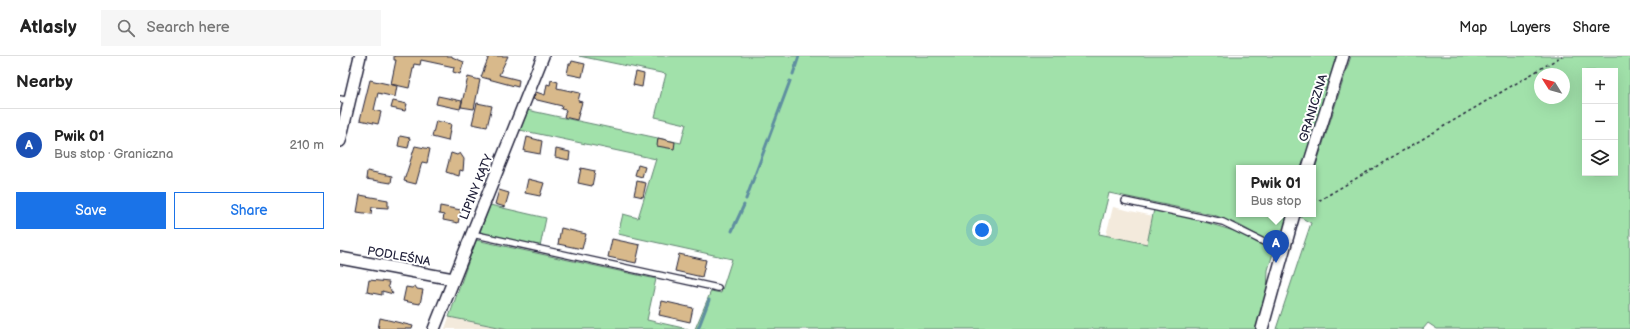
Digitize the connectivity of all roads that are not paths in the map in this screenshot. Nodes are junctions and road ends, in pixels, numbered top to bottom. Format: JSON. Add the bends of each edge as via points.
{"nodes":[{"id":1,"x":360,"y":56,"type":"edge"},
{"id":2,"x":543,"y":56,"type":"edge"},
{"id":3,"x":1343,"y":56,"type":"edge"},
{"id":4,"x":345,"y":100,"type":"edge"},
{"id":5,"x":340,"y":141,"type":"edge"},
{"id":6,"x":1309,"y":165,"type":"edge"},
{"id":7,"x":1125,"y":200,"type":"dead end"},
{"id":8,"x":1293,"y":217,"type":"edge"},
{"id":9,"x":471,"y":234,"type":"junction"},
{"id":10,"x":1284,"y":252,"type":"junction"},
{"id":11,"x":340,"y":258,"type":"edge"},
{"id":12,"x":453,"y":279,"type":"junction"},
{"id":13,"x":718,"y":288,"type":"dead end"},
{"id":14,"x":434,"y":329,"type":"edge"},
{"id":15,"x":1262,"y":329,"type":"edge"}],
"edges":[{"from":1,"to":4,"type":"street"},
{"from":2,"to":9,"type":"street","name":"LIPINY KĄTY"},
{"from":3,"to":6,"type":"street","name":"GRANICZNA"},
{"from":4,"to":5,"type":"street"},
{"from":7,"to":10,"type":"lane","via":[[1223,222]]},
{"from":8,"to":10,"type":"street"},
{"from":9,"to":12,"type":"street","name":"LIPINY KĄTY"},
{"from":9,"to":13,"type":"lane"},
{"from":10,"to":15,"type":"street"},
{"from":11,"to":12,"type":"street","name":"PODLEŚNA"},
{"from":12,"to":14,"type":"street","name":"LIPINY KĄTY"}]}
